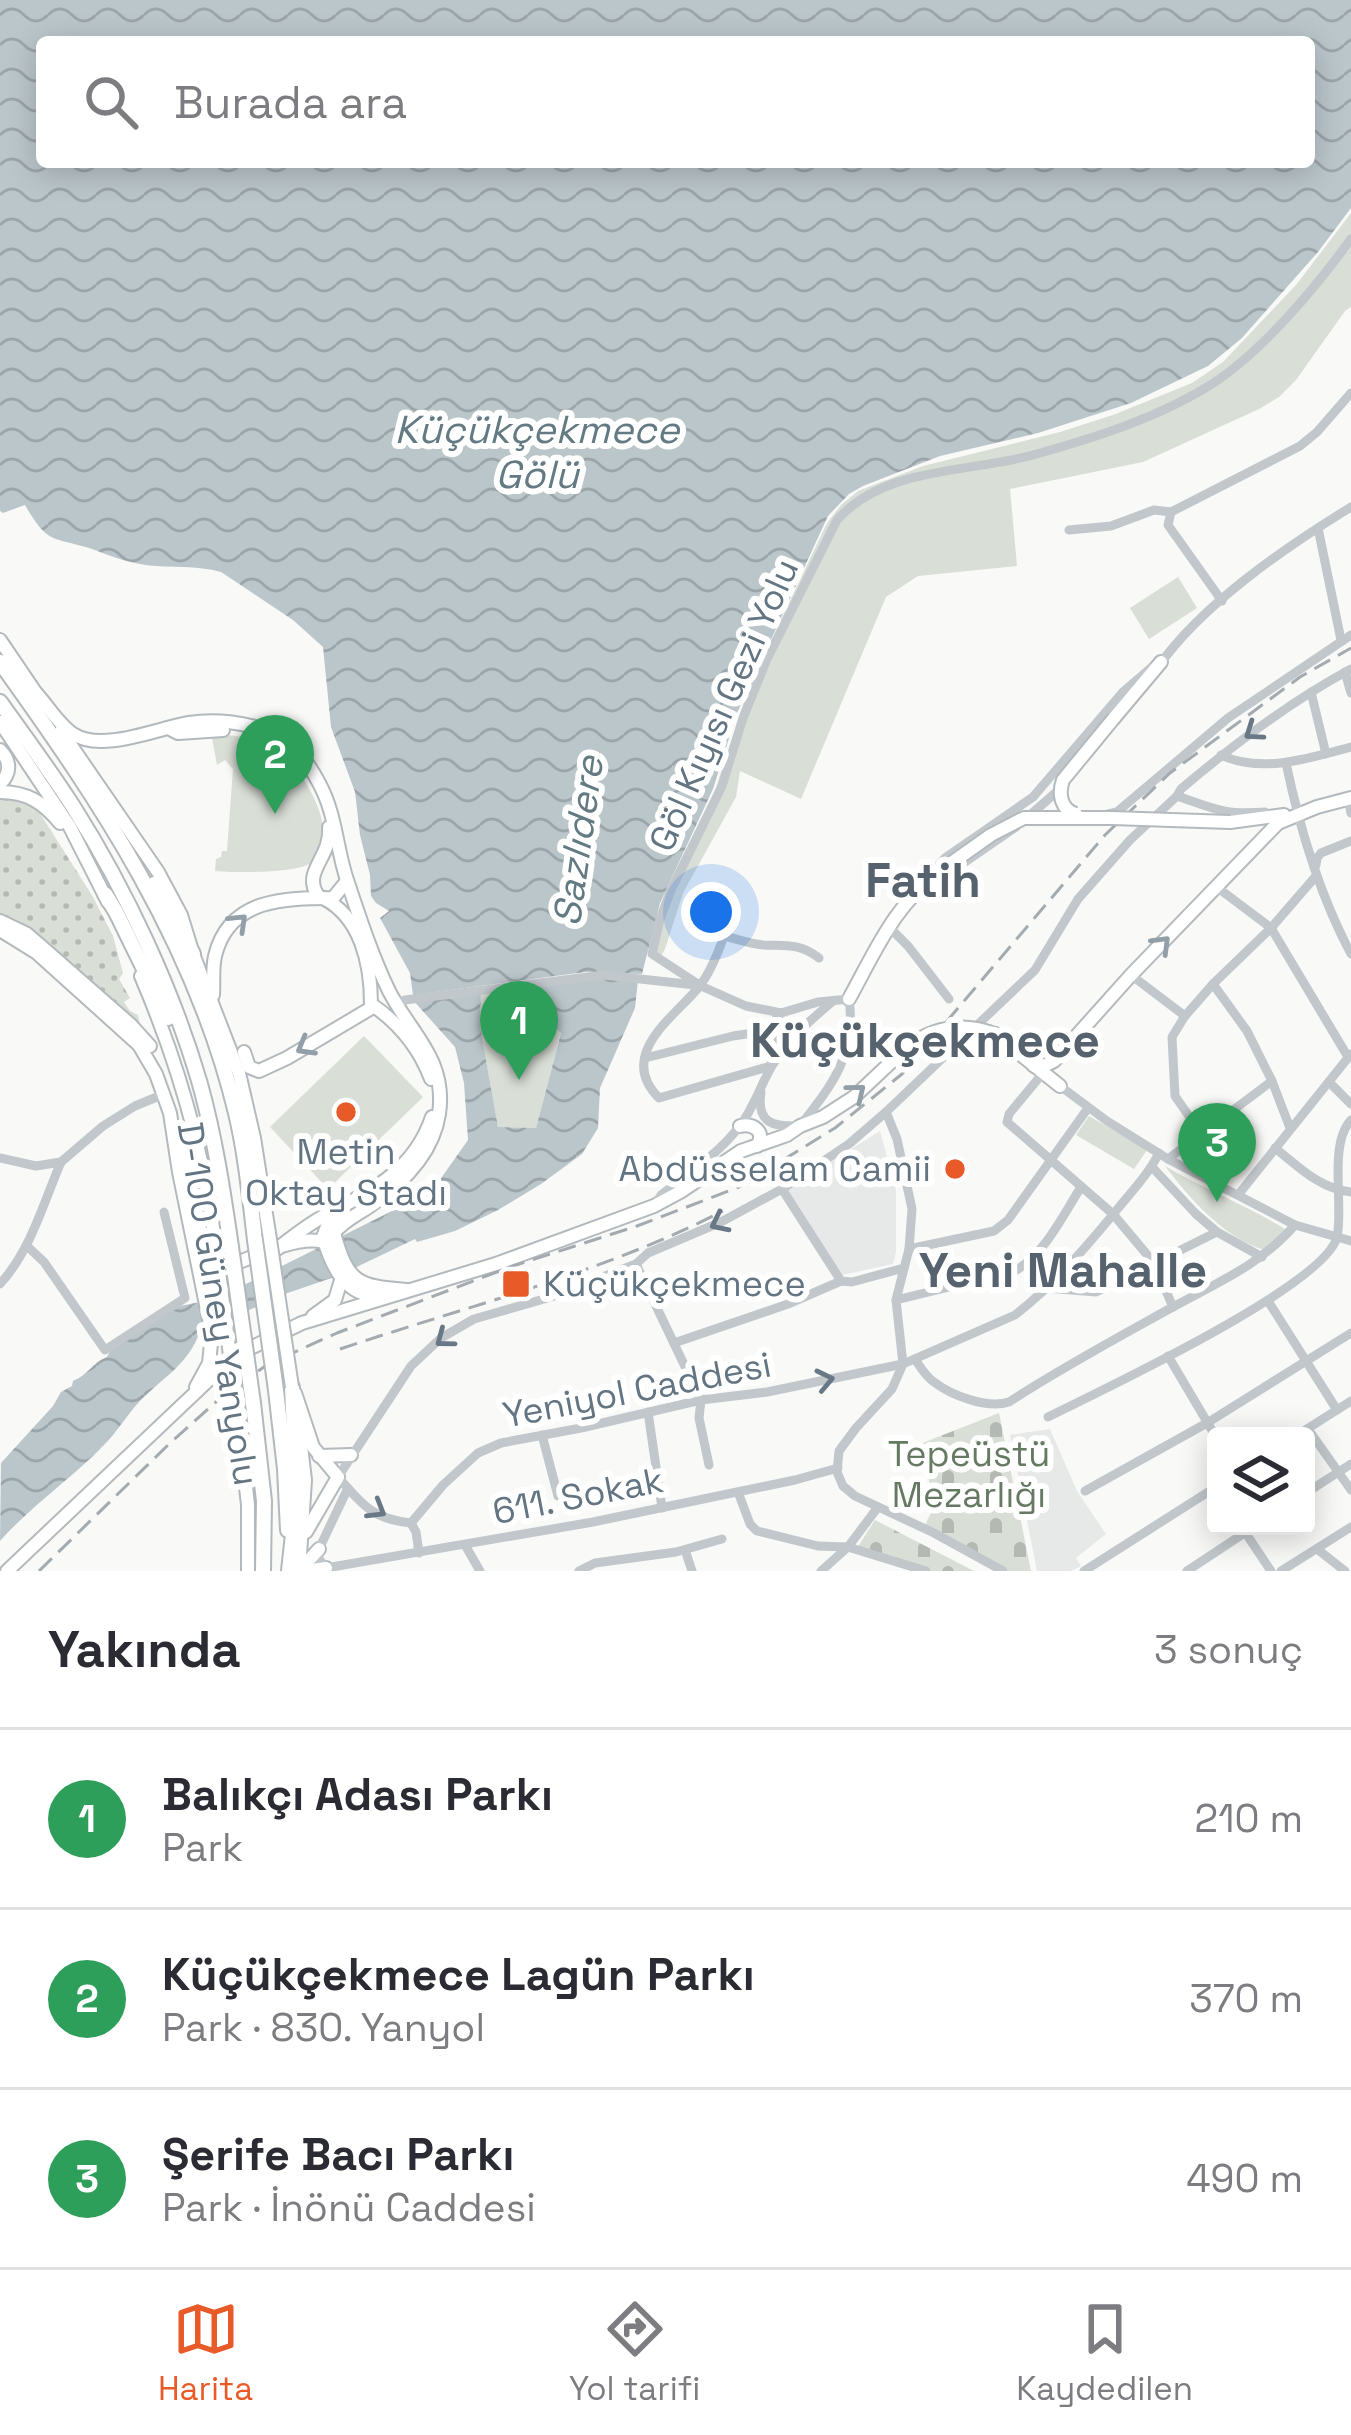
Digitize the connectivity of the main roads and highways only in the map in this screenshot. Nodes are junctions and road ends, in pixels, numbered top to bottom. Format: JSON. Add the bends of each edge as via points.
{"nodes":[{"id":1,"x":0,"y":640,"type":"edge"},
{"id":2,"x":0,"y":662,"type":"edge"},
{"id":3,"x":1161,"y":662,"type":"road end"},
{"id":4,"x":37,"y":693,"type":"junction"},
{"id":5,"x":0,"y":702,"type":"edge"},
{"id":6,"x":0,"y":722,"type":"edge"},
{"id":7,"x":205,"y":726,"type":"junction"},
{"id":8,"x":0,"y":750,"type":"edge"},
{"id":9,"x":88,"y":785,"type":"junction"},
{"id":10,"x":0,"y":788,"type":"edge"},
{"id":11,"x":1350,"y":804,"type":"edge"},
{"id":12,"x":1290,"y":815,"type":"junction"},
{"id":13,"x":1089,"y":817,"type":"junction"},
{"id":14,"x":1230,"y":822,"type":"junction"},
{"id":15,"x":76,"y":841,"type":"junction"},
{"id":16,"x":1248,"y":854,"type":"junction"},
{"id":17,"x":315,"y":871,"type":"junction"},
{"id":18,"x":346,"y":878,"type":"junction"},
{"id":19,"x":105,"y":894,"type":"junction"},
{"id":20,"x":321,"y":897,"type":"junction"},
{"id":21,"x":0,"y":925,"type":"edge"},
{"id":22,"x":193,"y":954,"type":"junction"},
{"id":23,"x":394,"y":998,"type":"junction"},
{"id":24,"x":849,"y":999,"type":"road end"},
{"id":25,"x":213,"y":1002,"type":"junction"},
{"id":26,"x":375,"y":1004,"type":"junction"},
{"id":27,"x":244,"y":1052,"type":"dead end"},
{"id":28,"x":191,"y":1056,"type":"junction"},
{"id":29,"x":1054,"y":1060,"type":"junction"},
{"id":30,"x":1038,"y":1069,"type":"junction"},
{"id":31,"x":740,"y":1126,"type":"road end"},
{"id":32,"x":757,"y":1146,"type":"junction"},
{"id":33,"x":262,"y":1236,"type":"junction"},
{"id":34,"x":328,"y":1240,"type":"junction"},
{"id":35,"x":224,"y":1249,"type":"junction"},
{"id":36,"x":278,"y":1249,"type":"junction"},
{"id":37,"x":215,"y":1272,"type":"junction"},
{"id":38,"x":346,"y":1277,"type":"junction"},
{"id":39,"x":413,"y":1290,"type":"junction"},
{"id":40,"x":205,"y":1295,"type":"junction"},
{"id":41,"x":302,"y":1323,"type":"junction"},
{"id":42,"x":212,"y":1334,"type":"junction"},
{"id":43,"x":233,"y":1356,"type":"junction"},
{"id":44,"x":292,"y":1387,"type":"junction"},
{"id":45,"x":195,"y":1390,"type":"junction"},
{"id":46,"x":351,"y":1455,"type":"road end"},
{"id":47,"x":319,"y":1456,"type":"junction"},
{"id":48,"x":302,"y":1543,"type":"junction"},
{"id":49,"x":319,"y":1549,"type":"road end"},
{"id":50,"x":326,"y":1568,"type":"edge"},
{"id":51,"x":7,"y":1571,"type":"edge"},
{"id":52,"x":248,"y":1571,"type":"edge"},
{"id":53,"x":262,"y":1571,"type":"edge"},
{"id":54,"x":288,"y":1571,"type":"edge"},
{"id":55,"x":301,"y":1571,"type":"edge"}],
"edges":[{"from":1,"to":4,"type":"main road"},
{"from":2,"to":9,"type":"highway"},
{"from":3,"to":13,"type":"main road","bridge":true,"via":[[1063,780],[1062,802]]},
{"from":4,"to":7,"type":"main road","via":[[83,739]]},
{"from":4,"to":22,"type":"main road","via":[[158,872]]},
{"from":5,"to":28,"type":"highway","via":[[100,854]]},
{"from":6,"to":15,"type":"main road","name":"D-100 Güney Yanyolu"},
{"from":7,"to":17,"type":"main road","via":[[261,736],[300,762],[330,827]]},
{"from":7,"to":18,"type":"main road","via":[[267,731],[304,758],[330,805]]},
{"from":8,"to":10,"type":"main road","via":[[9,767]]},
{"from":9,"to":22,"type":"highway"},
{"from":9,"to":33,"type":"highway","via":[[204,1009]]},
{"from":10,"to":15,"type":"main road","via":[[41,802]]},
{"from":11,"to":12,"type":"main road"},
{"from":12,"to":14,"type":"main road"},
{"from":12,"to":16,"type":"main road"},
{"from":13,"to":14,"type":"main road","bridge":true},
{"from":13,"to":24,"type":"main road","bridge":true,"via":[[1024,818],[930,878],[888,926]]},
{"from":14,"to":16,"type":"main road","via":[[1246,833]]},
{"from":15,"to":19,"type":"main road","name":"D-100 Güney Yanyolu"},
{"from":29,"to":16,"type":"main road","one_way":true},
{"from":17,"to":18,"type":"main road","via":[[329,866]]},
{"from":17,"to":20,"type":"main road","via":[[311,884]]},
{"from":18,"to":20,"type":"main road","via":[[337,895]]},
{"from":18,"to":23,"type":"main road"},
{"from":19,"to":28,"type":"highway"},
{"from":19,"to":35,"type":"main road","name":"D-100 Güney Yanyolu","via":[[161,1021]]},
{"from":25,"to":20,"type":"main road","one_way":true,"via":[[217,950],[238,918],[272,901]]},
{"from":20,"to":26,"type":"main road","via":[[339,906],[356,931]]},
{"from":21,"to":37,"type":"main road","via":[[27,934],[150,1046],[176,1105]]},
{"from":21,"to":40,"type":"main road","via":[[151,1062]]},
{"from":22,"to":25,"type":"main road"},
{"from":23,"to":26,"type":"main road","via":[[382,988]]},
{"from":23,"to":34,"type":"main road","via":[[434,1060],[440,1111],[433,1139],[394,1186],[328,1224]]},
{"from":25,"to":33,"type":"main road","via":[[254,1138]]},
{"from":26,"to":27,"type":"main road","one_way":true,"via":[[259,1071]]},
{"from":26,"to":36,"type":"main road","via":[[410,1038],[431,1076],[428,1130],[396,1174]]},
{"from":28,"to":35,"type":"highway","via":[[216,1151]]},
{"from":29,"to":30,"type":"main road"},
{"from":29,"to":30,"type":"main road","via":[[1060,1086]]},
{"from":32,"to":30,"type":"main road","one_way":true,"bridge":true,"via":[[854,1097],[919,1038],[958,1026],[995,1034]]},
{"from":31,"to":32,"type":"main road","via":[[759,1130]]},
{"from":32,"to":39,"type":"main road","via":[[654,1206]]},
{"from":33,"to":44,"type":"main road","bridge":true},
{"from":33,"to":54,"type":"highway","bridge":true},
{"from":34,"to":36,"type":"main road"},
{"from":34,"to":38,"type":"main road"},
{"from":35,"to":52,"type":"main road","name":"D-100 Güney Yanyolu","bridge":true},
{"from":35,"to":53,"type":"highway","bridge":true,"via":[[253,1403]]},
{"from":36,"to":37,"type":"main road"},
{"from":37,"to":40,"type":"main road"},
{"from":38,"to":39,"type":"main road","via":[[352,1290],[369,1296]]},
{"from":38,"to":41,"type":"main road","via":[[335,1300]]},
{"from":39,"to":41,"type":"main road"},
{"from":40,"to":42,"type":"main road"},
{"from":41,"to":43,"type":"main road"},
{"from":42,"to":43,"type":"main road"},
{"from":42,"to":45,"type":"main road"},
{"from":43,"to":45,"type":"main road"},
{"from":44,"to":47,"type":"main road"},
{"from":44,"to":48,"type":"main road","via":[[305,1480]]},
{"from":44,"to":54,"type":"highway","via":[[298,1498]]},
{"from":45,"to":51,"type":"main road"},
{"from":46,"to":47,"type":"main road"},
{"from":47,"to":48,"type":"main road","via":[[343,1483]]},
{"from":48,"to":55,"type":"main road"},
{"from":49,"to":55,"type":"main road"},
{"from":50,"to":55,"type":"main road"}]}
